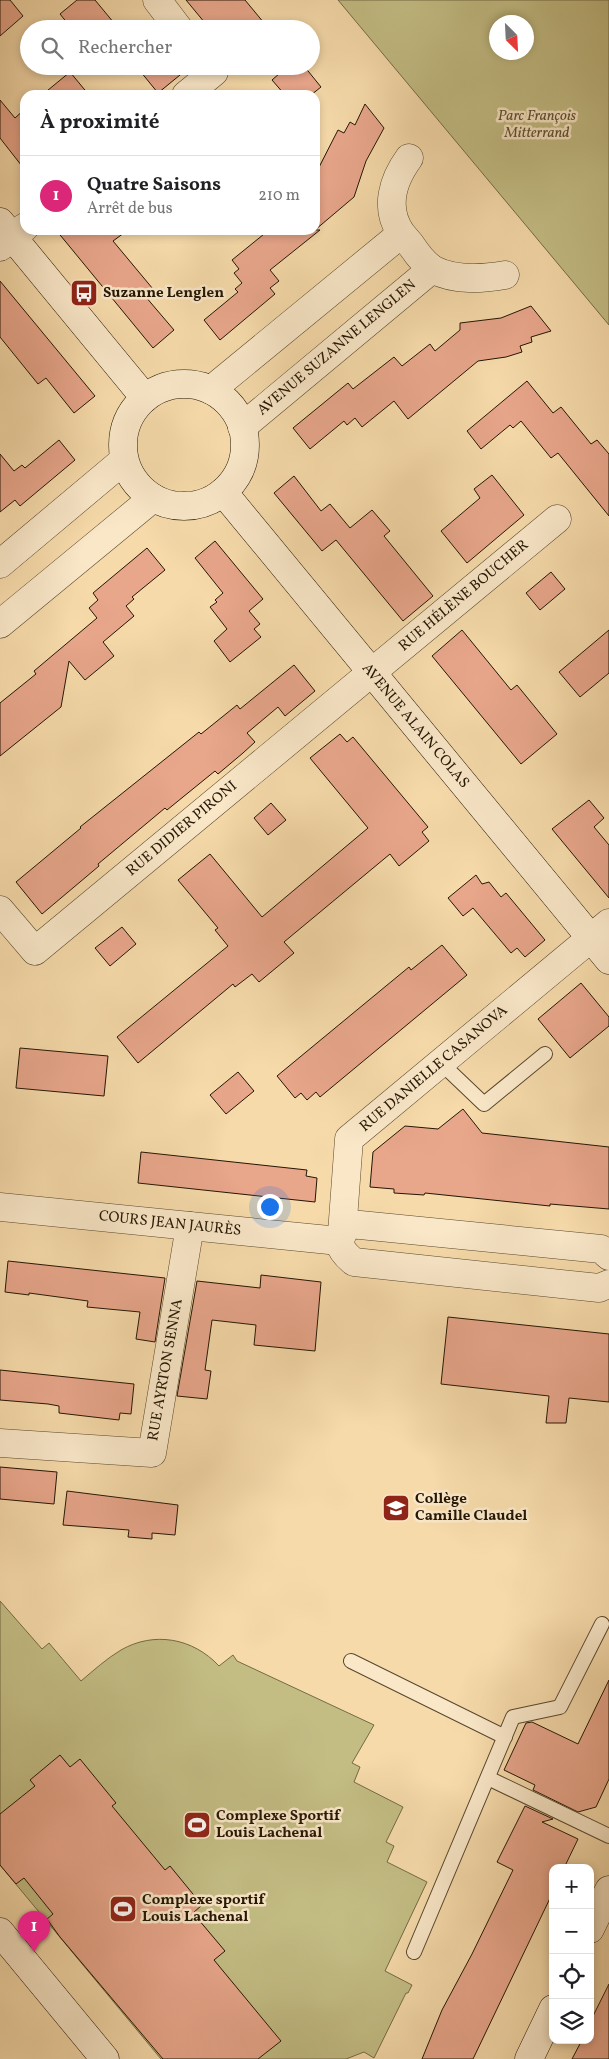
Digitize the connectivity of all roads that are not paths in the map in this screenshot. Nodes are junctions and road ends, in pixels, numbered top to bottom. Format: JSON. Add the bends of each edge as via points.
{"nodes":[{"id":1,"x":157,"y":0,"type":"edge"},
{"id":2,"x":173,"y":20,"type":"edge"},
{"id":3,"x":210,"y":75,"type":"edge"},
{"id":4,"x":192,"y":90,"type":"edge"},
{"id":5,"x":409,"y":158,"type":"dead end"},
{"id":6,"x":9,"y":233,"type":"edge"},
{"id":7,"x":401,"y":234,"type":"junction"},
{"id":8,"x":432,"y":269,"type":"junction"},
{"id":9,"x":506,"y":275,"type":"dead end"},
{"id":10,"x":211,"y":390,"type":"junction"},
{"id":11,"x":145,"y":398,"type":"junction"},
{"id":12,"x":242,"y":427,"type":"junction"},
{"id":13,"x":124,"y":460,"type":"junction"},
{"id":14,"x":222,"y":492,"type":"junction"},
{"id":15,"x":153,"y":498,"type":"junction"},
{"id":16,"x":557,"y":519,"type":"dead end"},
{"id":17,"x":0,"y":564,"type":"edge"},
{"id":18,"x":0,"y":624,"type":"edge"},
{"id":19,"x":371,"y":672,"type":"junction"},
{"id":20,"x":0,"y":910,"type":"edge"},
{"id":21,"x":600,"y":931,"type":"edge"},
{"id":22,"x":609,"y":960,"type":"edge"},
{"id":23,"x":545,"y":1054,"type":"dead end"},
{"id":24,"x":441,"y":1063,"type":"junction"},
{"id":25,"x":0,"y":1207,"type":"edge"},
{"id":26,"x":190,"y":1226,"type":"junction"},
{"id":27,"x":341,"y":1237,"type":"junction"},
{"id":28,"x":609,"y":1256,"type":"edge"},
{"id":29,"x":609,"y":1284,"type":"edge"},
{"id":30,"x":0,"y":1442,"type":"edge"},
{"id":31,"x":602,"y":1624,"type":"dead end"},
{"id":32,"x":351,"y":1661,"type":"dead end"},
{"id":33,"x":505,"y":1738,"type":"junction"},
{"id":34,"x":488,"y":1778,"type":"junction"},
{"id":35,"x":609,"y":1836,"type":"edge"},
{"id":36,"x":609,"y":1890,"type":"edge"},
{"id":37,"x":594,"y":1921,"type":"edge"},
{"id":38,"x":0,"y":1932,"type":"edge"},
{"id":39,"x":414,"y":1952,"type":"dead end"},
{"id":40,"x":549,"y":2017,"type":"edge"},
{"id":41,"x":105,"y":2059,"type":"edge"},
{"id":42,"x":529,"y":2059,"type":"edge"}],
"edges":[{"from":1,"to":2,"type":"street"},
{"from":3,"to":4,"type":"street"},
{"from":5,"to":7,"type":"street","name":"AVENUE SUZANNE LENGLEN","via":[[398,173],[392,201],[395,223]]},
{"from":6,"to":11,"type":"street"},
{"from":7,"to":8,"type":"street","name":"AVENUE SUZANNE LENGLEN"},
{"from":7,"to":10,"type":"street"},
{"from":8,"to":9,"type":"street","via":[[470,279]]},
{"from":8,"to":12,"type":"street","name":"AVENUE SUZANNE LENGLEN"},
{"from":10,"to":11,"type":"street","via":[[177,384]]},
{"from":10,"to":12,"type":"street","via":[[235,412]]},
{"from":11,"to":13,"type":"street","via":[[126,426]]},
{"from":12,"to":14,"type":"street","via":[[245,445],[242,463],[235,479]]},
{"from":13,"to":15,"type":"street","via":[[140,488]]},
{"from":13,"to":17,"type":"street"},
{"from":14,"to":15,"type":"street","via":[[207,502],[189,506]]},
{"from":14,"to":19,"type":"street","name":"AVENUE ALAIN COLAS"},
{"from":15,"to":18,"type":"street"},
{"from":16,"to":19,"type":"street","name":"RUE HÉLÈNE BOUCHER"},
{"from":19,"to":20,"type":"street","name":"RUE DIDIER PIRONI","via":[[35,951]]},
{"from":19,"to":21,"type":"street","name":"AVENUE ALAIN COLAS"},
{"from":21,"to":22,"type":"street","name":"AVENUE ALAIN COLAS"},
{"from":21,"to":24,"type":"street","name":"RUE DANIELLE CASANOVA"},
{"from":23,"to":24,"type":"lane","via":[[484,1104]]},
{"from":24,"to":27,"type":"street","name":"RUE DANIELLE CASANOVA","via":[[349,1139]]},
{"from":25,"to":26,"type":"street","name":"COURS JEAN JAURÈS"},
{"from":26,"to":27,"type":"street","name":"COURS JEAN JAURÈS"},
{"from":26,"to":30,"type":"street","name":"RUE AYRTON SENNA","via":[[152,1453]]},
{"from":27,"to":28,"type":"street","name":"COURS JEAN JAURÈS","via":[[350,1224],[601,1249]]},
{"from":27,"to":29,"type":"street","via":[[344,1254],[354,1262],[599,1288]]},
{"from":31,"to":33,"type":"lane","via":[[560,1707],[514,1717]]},
{"from":32,"to":33,"type":"lane"},
{"from":33,"to":34,"type":"lane"},
{"from":34,"to":35,"type":"lane"},
{"from":34,"to":39,"type":"lane"},
{"from":36,"to":37,"type":"street"},
{"from":38,"to":41,"type":"street"},
{"from":40,"to":42,"type":"street"}]}
